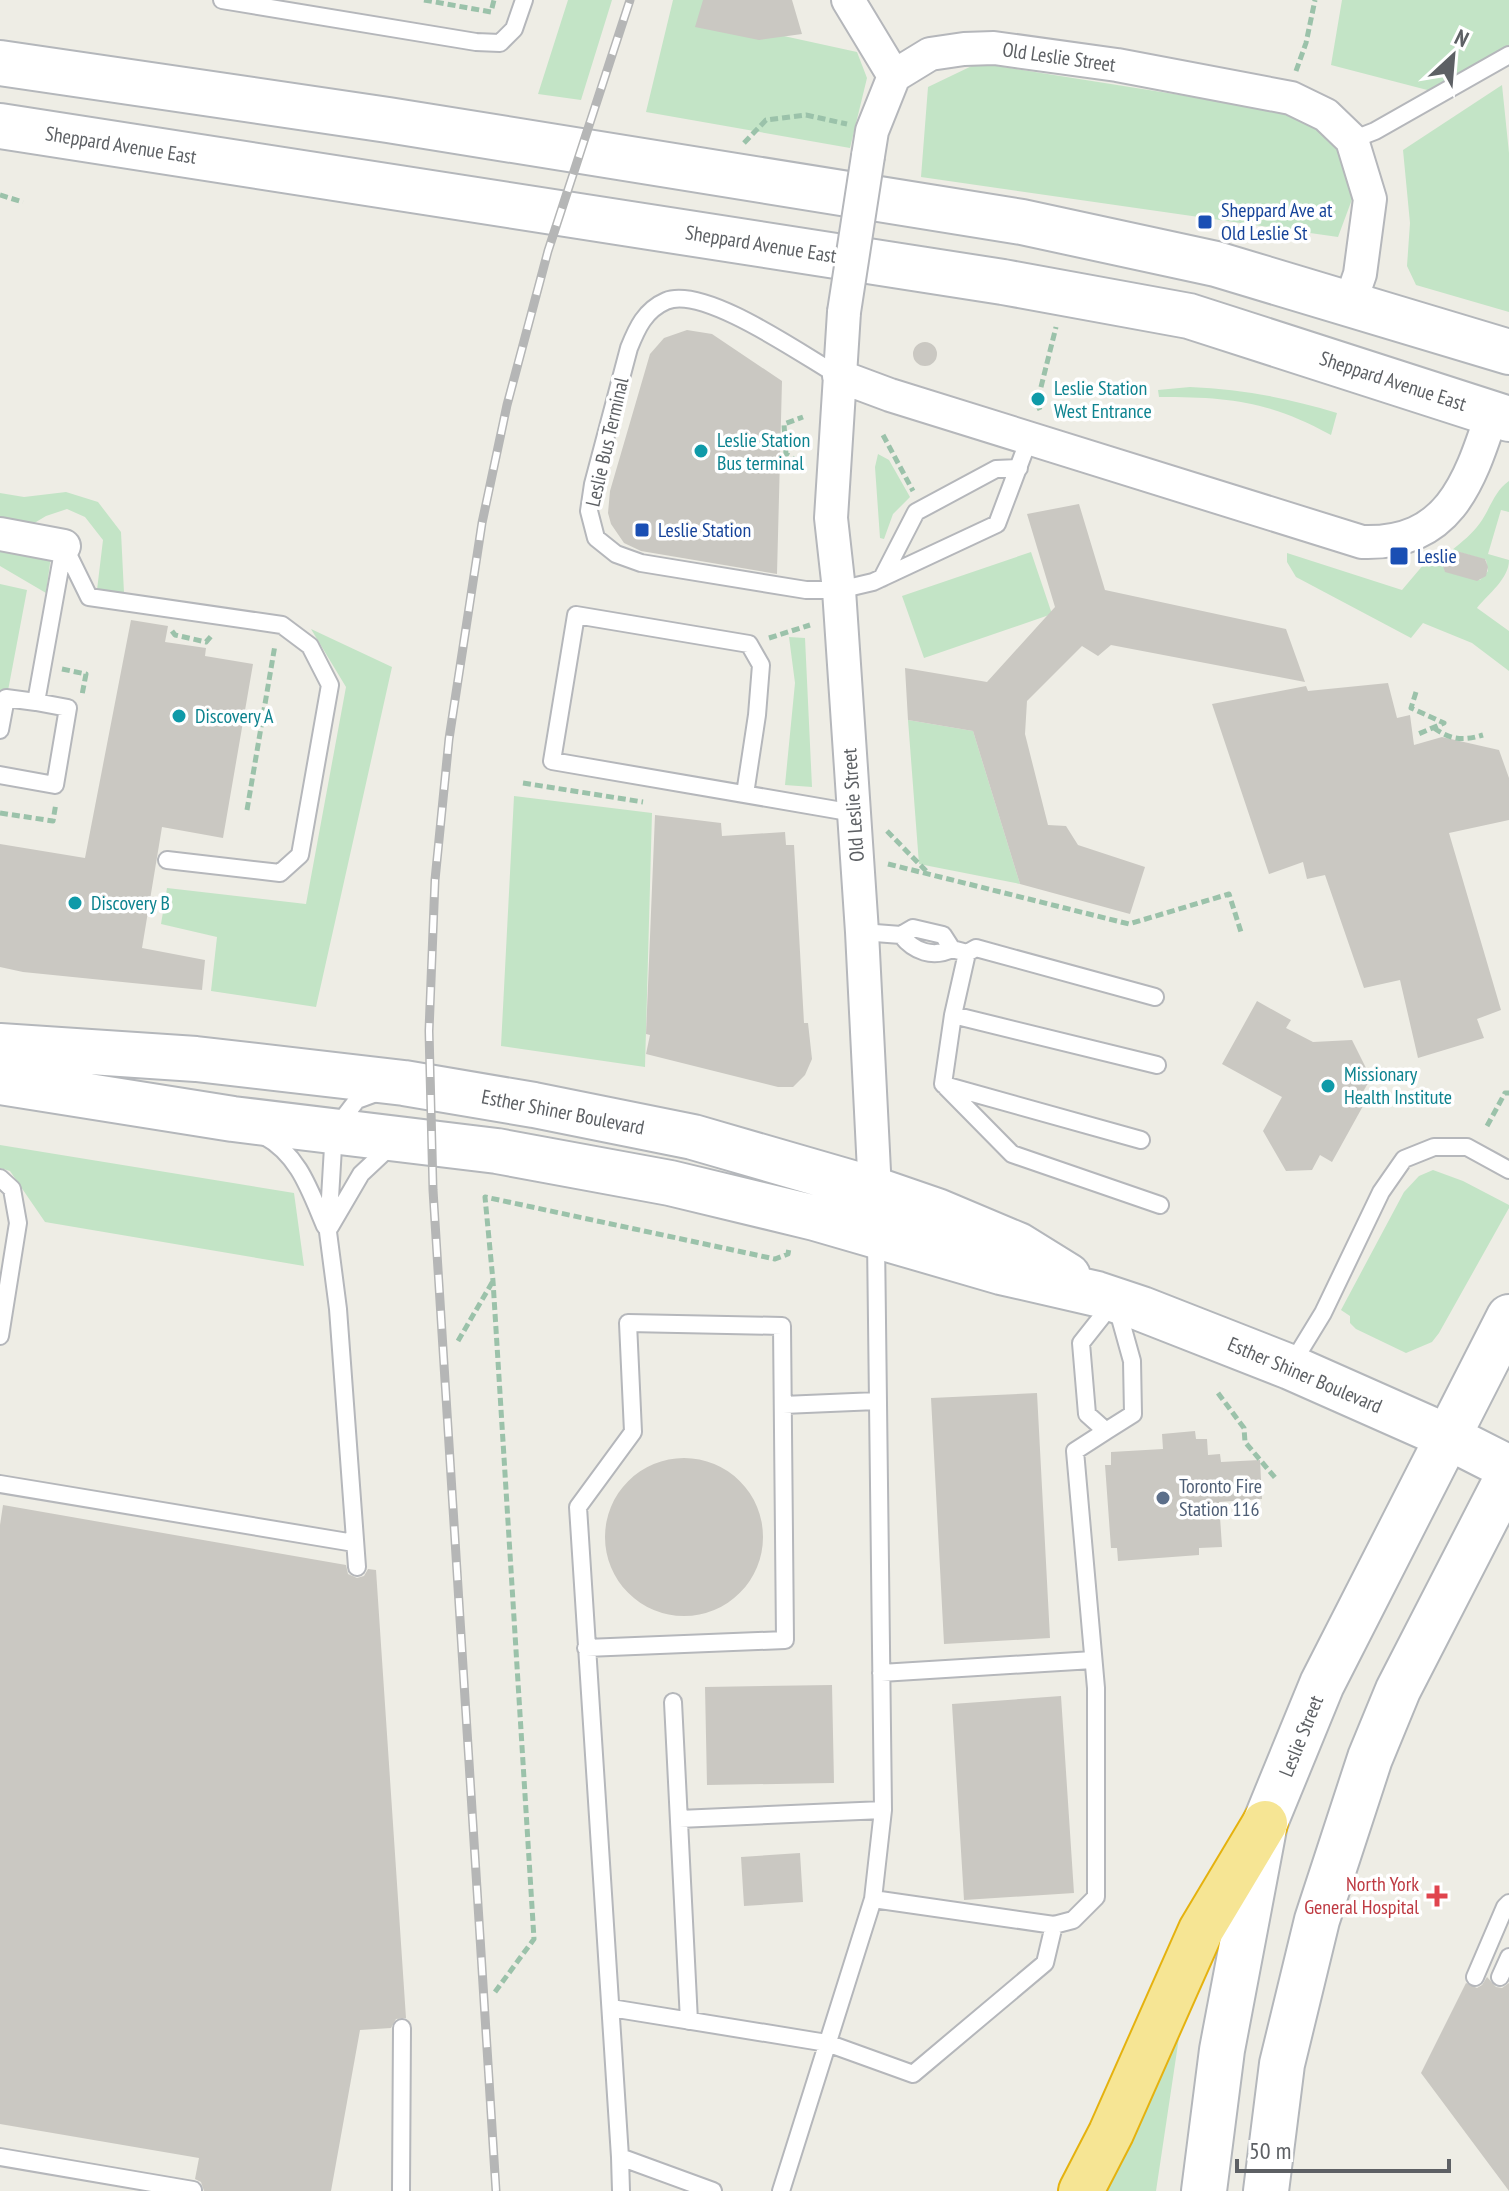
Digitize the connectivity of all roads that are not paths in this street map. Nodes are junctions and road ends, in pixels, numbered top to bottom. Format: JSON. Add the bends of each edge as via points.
{"nodes":[{"id":1,"x":222,"y":0,"type":"edge"},
{"id":2,"x":524,"y":0,"type":"edge"},
{"id":3,"x":848,"y":0,"type":"edge"},
{"id":4,"x":1509,"y":55,"type":"edge"},
{"id":5,"x":0,"y":63,"type":"edge"},
{"id":6,"x":894,"y":76,"type":"junction"},
{"id":7,"x":0,"y":126,"type":"edge"},
{"id":8,"x":1352,"y":140,"type":"junction"},
{"id":9,"x":1350,"y":303,"type":"junction"},
{"id":10,"x":1509,"y":352,"type":"edge"},
{"id":11,"x":839,"y":376,"type":"junction"},
{"id":12,"x":1500,"y":416,"type":"edge"},
{"id":13,"x":1024,"y":454,"type":"junction"},
{"id":14,"x":0,"y":534,"type":"edge"},
{"id":15,"x":64,"y":546,"type":"junction"},
{"id":16,"x":882,"y":578,"type":"junction"},
{"id":17,"x":839,"y":590,"type":"junction"},
{"id":18,"x":36,"y":702,"type":"junction"},
{"id":19,"x":0,"y":730,"type":"edge"},
{"id":20,"x":0,"y":775,"type":"edge"},
{"id":21,"x":745,"y":794,"type":"junction"},
{"id":22,"x":854,"y":813,"type":"junction"},
{"id":23,"x":167,"y":860,"type":"dead end"},
{"id":24,"x":862,"y":932,"type":"junction"},
{"id":25,"x":960,"y":951,"type":"junction"},
{"id":26,"x":1155,"y":997,"type":"dead end"},
{"id":27,"x":953,"y":1015,"type":"junction"},
{"id":28,"x":0,"y":1046,"type":"edge"},
{"id":29,"x":1157,"y":1065,"type":"dead end"},
{"id":30,"x":0,"y":1082,"type":"edge"},
{"id":31,"x":404,"y":1083,"type":"junction"},
{"id":32,"x":943,"y":1084,"type":"junction"},
{"id":33,"x":233,"y":1119,"type":"junction"},
{"id":34,"x":334,"y":1130,"type":"junction"},
{"id":35,"x":400,"y":1138,"type":"junction"},
{"id":36,"x":1141,"y":1140,"type":"dead end"},
{"id":37,"x":1509,"y":1170,"type":"edge"},
{"id":38,"x":0,"y":1178,"type":"edge"},
{"id":39,"x":876,"y":1190,"type":"junction"},
{"id":40,"x":1160,"y":1205,"type":"dead end"},
{"id":41,"x":328,"y":1232,"type":"junction"},
{"id":42,"x":876,"y":1234,"type":"junction"},
{"id":43,"x":1106,"y":1297,"type":"junction"},
{"id":44,"x":1509,"y":1317,"type":"edge"},
{"id":45,"x":0,"y":1336,"type":"edge"},
{"id":46,"x":1290,"y":1367,"type":"junction"},
{"id":47,"x":877,"y":1401,"type":"junction"},
{"id":48,"x":783,"y":1405,"type":"junction"},
{"id":49,"x":1106,"y":1431,"type":"junction"},
{"id":50,"x":1448,"y":1437,"type":"junction"},
{"id":51,"x":1509,"y":1468,"type":"edge"},
{"id":52,"x":1509,"y":1474,"type":"edge"},
{"id":53,"x":0,"y":1484,"type":"edge"},
{"id":54,"x":354,"y":1543,"type":"junction"},
{"id":55,"x":357,"y":1567,"type":"dead end"},
{"id":56,"x":586,"y":1648,"type":"junction"},
{"id":57,"x":1093,"y":1660,"type":"junction"},
{"id":58,"x":881,"y":1673,"type":"junction"},
{"id":59,"x":673,"y":1702,"type":"dead end"},
{"id":60,"x":883,"y":1810,"type":"junction"},
{"id":61,"x":679,"y":1819,"type":"junction"},
{"id":62,"x":1265,"y":1823,"type":"junction"},
{"id":63,"x":873,"y":1899,"type":"junction"},
{"id":64,"x":1509,"y":1903,"type":"edge"},
{"id":65,"x":1054,"y":1925,"type":"junction"},
{"id":66,"x":1509,"y":1957,"type":"edge"},
{"id":67,"x":1475,"y":1977,"type":"dead end"},
{"id":68,"x":1500,"y":1977,"type":"dead end"},
{"id":69,"x":611,"y":2008,"type":"junction"},
{"id":70,"x":689,"y":2021,"type":"junction"},
{"id":71,"x":402,"y":2028,"type":"dead end"},
{"id":72,"x":827,"y":2043,"type":"junction"},
{"id":73,"x":0,"y":2157,"type":"edge"},
{"id":74,"x":620,"y":2157,"type":"junction"},
{"id":75,"x":193,"y":2190,"type":"edge"},
{"id":76,"x":401,"y":2191,"type":"edge"},
{"id":77,"x":621,"y":2191,"type":"edge"},
{"id":78,"x":713,"y":2191,"type":"edge"},
{"id":79,"x":781,"y":2191,"type":"edge"},
{"id":80,"x":1081,"y":2191,"type":"edge"},
{"id":81,"x":1204,"y":2191,"type":"edge"},
{"id":82,"x":1266,"y":2191,"type":"edge"}],
"edges":[{"from":1,"to":2,"type":"lane","via":[[500,43],[514,29]]},
{"from":3,"to":6,"type":"street"},
{"from":4,"to":8,"type":"lane"},
{"from":5,"to":9,"type":"main road","via":[[1022,222],[1216,264]]},
{"from":6,"to":8,"type":"street","name":"Old Leslie Street","via":[[930,54],[964,49],[994,48],[1117,65],[1291,98],[1326,115]]},
{"from":6,"to":11,"type":"street","name":"Old Leslie Street","bridge":true,"via":[[872,131]]},
{"from":7,"to":12,"type":"main road","name":"Sheppard Avenue East","via":[[987,279],[1189,316]]},
{"from":8,"to":9,"type":"street","via":[[1370,199],[1360,274]]},
{"from":9,"to":10,"type":"main road"},
{"from":11,"to":13,"type":"street"},
{"from":11,"to":17,"type":"street","name":"Old Leslie Street","via":[[831,518]]},
{"from":11,"to":17,"type":"lane","name":"Leslie Bus Terminal","via":[[718,307],[669,299],[650,311],[629,348],[589,511],[596,538],[616,554],[641,563],[806,590]]},
{"from":12,"to":13,"type":"street","via":[[1456,500],[1431,525],[1384,543],[1362,542]]},
{"from":13,"to":16,"type":"lane","via":[[916,512]]},
{"from":13,"to":16,"type":"lane","name":"Leslie Bus Terminal","via":[[997,524]]},
{"from":14,"to":15,"type":"street"},
{"from":15,"to":18,"type":"lane"},
{"from":15,"to":23,"type":"lane","via":[[89,597],[282,625],[310,646],[330,685],[300,855],[280,873]]},
{"from":16,"to":17,"type":"lane","name":"Leslie Bus Terminal"},
{"from":17,"to":22,"type":"street","name":"Old Leslie Street"},
{"from":18,"to":19,"type":"lane","via":[[6,698]]},
{"from":18,"to":20,"type":"lane","via":[[68,708],[55,785]]},
{"from":21,"to":21,"type":"lane","via":[[552,761],[576,615],[749,644],[761,665]]},
{"from":21,"to":22,"type":"lane"},
{"from":22,"to":24,"type":"street","name":"Old Leslie Street"},
{"from":24,"to":25,"type":"lane","via":[[901,935],[909,946],[934,954]]},
{"from":24,"to":39,"type":"street","name":"Old Leslie Street"},
{"from":25,"to":26,"type":"lane","via":[[976,948]]},
{"from":25,"to":27,"type":"lane"},
{"from":27,"to":29,"type":"lane"},
{"from":27,"to":32,"type":"lane"},
{"from":28,"to":31,"type":"main road","name":"Esther Shiner Boulevard","via":[[196,1059]]},
{"from":30,"to":33,"type":"main road","name":"Esther Shiner Boulevard"},
{"from":31,"to":34,"type":"lane","via":[[357,1100]]},
{"from":31,"to":39,"type":"main road","name":"Esther Shiner Boulevard","via":[[693,1137]]},
{"from":32,"to":36,"type":"lane"},
{"from":32,"to":40,"type":"lane","via":[[1012,1154]]},
{"from":33,"to":34,"type":"main road","name":"Esther Shiner Boulevard"},
{"from":33,"to":41,"type":"lane","via":[[276,1142],[290,1156]]},
{"from":34,"to":35,"type":"main road","name":"Esther Shiner Boulevard"},
{"from":34,"to":41,"type":"lane"},
{"from":35,"to":41,"type":"lane","via":[[361,1174]]},
{"from":35,"to":42,"type":"main road","name":"Esther Shiner Boulevard","via":[[670,1183]]},
{"from":37,"to":46,"type":"lane","via":[[1467,1147],[1434,1147],[1404,1159],[1381,1192],[1323,1313]]},
{"from":38,"to":45,"type":"lane","via":[[12,1189],[18,1223]]},
{"from":39,"to":42,"type":"street","name":"Old Leslie Street"},
{"from":39,"to":43,"type":"main road","name":"Esther Shiner Boulevard","via":[[1018,1245]]},
{"from":41,"to":54,"type":"lane"},
{"from":42,"to":43,"type":"main road","name":"Esther Shiner Boulevard"},
{"from":42,"to":47,"type":"lane"},
{"from":43,"to":46,"type":"main road","name":"Esther Shiner Boulevard"},
{"from":43,"to":49,"type":"lane","via":[[1081,1343],[1087,1414]]},
{"from":43,"to":49,"type":"lane","via":[[1132,1361],[1133,1414]]},
{"from":44,"to":50,"type":"main road","name":"Leslie Street"},
{"from":46,"to":50,"type":"main road","name":"Esther Shiner Boulevard"},
{"from":47,"to":48,"type":"lane"},
{"from":47,"to":58,"type":"lane"},
{"from":48,"to":56,"type":"lane","via":[[785,1640]]},
{"from":48,"to":56,"type":"lane","via":[[782,1326],[628,1323],[633,1432],[578,1507]]},
{"from":49,"to":57,"type":"lane","via":[[1075,1451]]},
{"from":50,"to":51,"type":"main road","name":"Esther Shiner Boulevard"},
{"from":50,"to":62,"type":"main road","name":"Leslie Street","via":[[1322,1684]]},
{"from":52,"to":82,"type":"main road","via":[[1398,1690],[1370,1758],[1317,1920],[1282,2064]]},
{"from":53,"to":54,"type":"lane"},
{"from":54,"to":55,"type":"lane"},
{"from":56,"to":69,"type":"lane"},
{"from":57,"to":58,"type":"lane"},
{"from":57,"to":65,"type":"lane","via":[[1096,1897],[1073,1920]]},
{"from":58,"to":60,"type":"lane"},
{"from":59,"to":61,"type":"lane"},
{"from":60,"to":61,"type":"lane"},
{"from":60,"to":63,"type":"lane"},
{"from":61,"to":70,"type":"lane"},
{"from":62,"to":80,"type":"highway","via":[[1201,1930]]},
{"from":62,"to":81,"type":"main road","name":"Leslie Street","via":[[1222,2050]]},
{"from":63,"to":65,"type":"lane"},
{"from":63,"to":72,"type":"lane"},
{"from":64,"to":67,"type":"lane"},
{"from":65,"to":72,"type":"lane","via":[[1045,1963],[913,2074]]},
{"from":66,"to":68,"type":"lane"},
{"from":69,"to":70,"type":"lane"},
{"from":69,"to":74,"type":"lane"},
{"from":70,"to":72,"type":"lane"},
{"from":71,"to":76,"type":"lane"},
{"from":72,"to":79,"type":"lane"},
{"from":73,"to":75,"type":"lane"},
{"from":74,"to":77,"type":"lane"},
{"from":74,"to":78,"type":"lane"}]}
